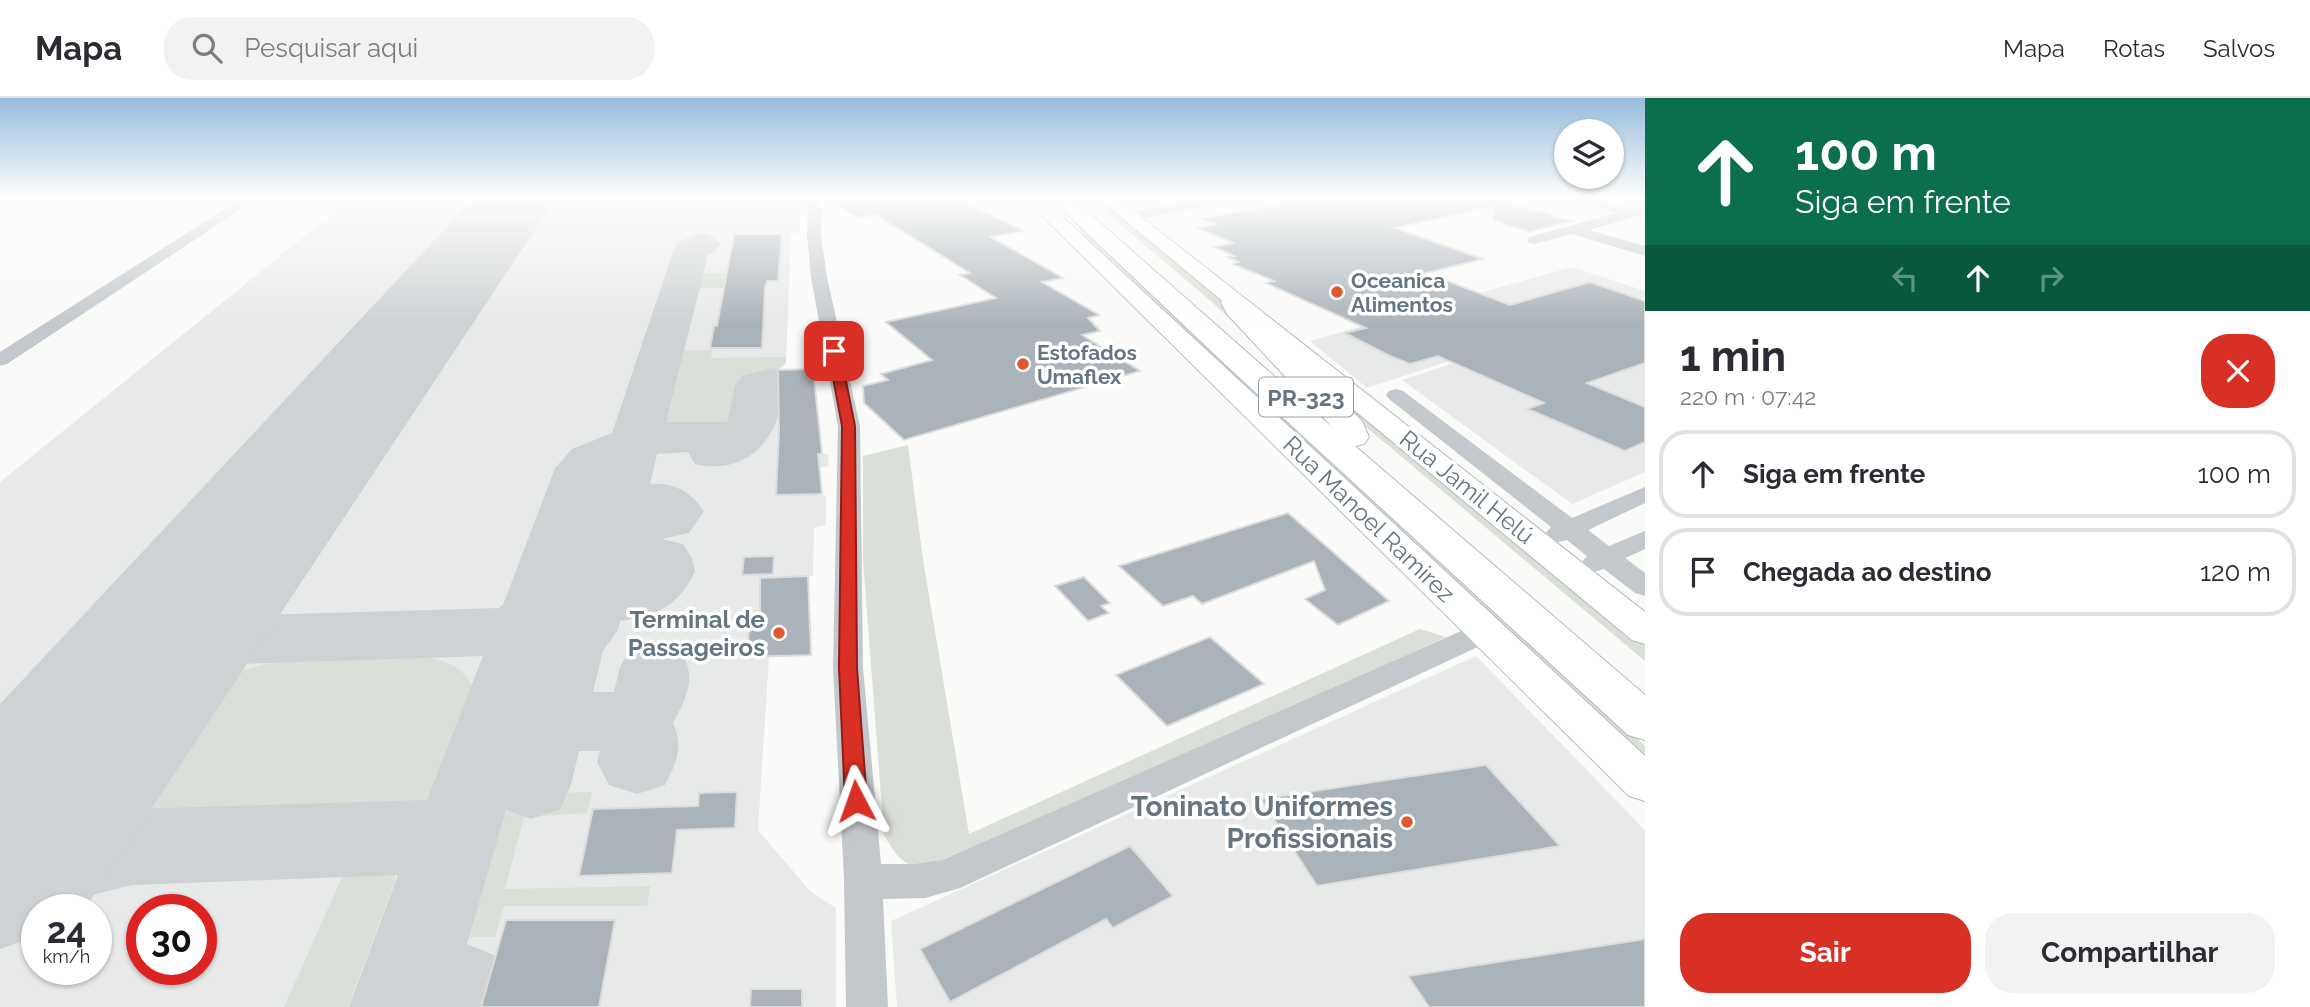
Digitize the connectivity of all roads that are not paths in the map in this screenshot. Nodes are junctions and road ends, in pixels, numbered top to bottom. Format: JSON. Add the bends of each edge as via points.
{"nodes":[{"id":1,"x":185,"y":240,"type":"edge"},
{"id":2,"x":815,"y":240,"type":"edge"},
{"id":3,"x":1076,"y":240,"type":"edge"},
{"id":4,"x":1106,"y":240,"type":"edge"},
{"id":5,"x":1125,"y":240,"type":"edge"},
{"id":6,"x":1158,"y":240,"type":"edge"},
{"id":7,"x":1608,"y":240,"type":"edge"},
{"id":8,"x":1079,"y":243,"type":"joint"},
{"id":9,"x":1645,"y":251,"type":"edge"},
{"id":10,"x":1234,"y":302,"type":"junction"},
{"id":11,"x":0,"y":360,"type":"edge"},
{"id":12,"x":1396,"y":395,"type":"dead end"},
{"id":13,"x":1353,"y":437,"type":"junction"},
{"id":14,"x":1645,"y":494,"type":"edge"},
{"id":15,"x":1571,"y":529,"type":"junction"},
{"id":16,"x":1645,"y":539,"type":"edge"},
{"id":17,"x":1535,"y":543,"type":"junction"},
{"id":18,"x":1607,"y":557,"type":"junction"},
{"id":19,"x":1574,"y":574,"type":"junction"},
{"id":20,"x":1645,"y":587,"type":"edge"},
{"id":21,"x":1487,"y":631,"type":"junction"},
{"id":22,"x":1645,"y":631,"type":"edge"},
{"id":23,"x":1645,"y":689,"type":"edge"},
{"id":24,"x":1645,"y":722,"type":"edge"},
{"id":25,"x":1645,"y":783,"type":"edge"},
{"id":26,"x":863,"y":878,"type":"junction"},
{"id":27,"x":867,"y":1007,"type":"edge"}],
"edges":[{"from":1,"to":11,"type":"street"},
{"from":2,"to":26,"type":"street","via":[[849,426],[848,668]]},
{"from":3,"to":8,"type":"main road","name":"Rua Manoel Ramirez"},
{"from":4,"to":24,"type":"highway","number":"PR-323"},
{"from":5,"to":13,"type":"highway","number":"PR-323"},
{"from":6,"to":10,"type":"main road","name":"Rua Jamil Helú"},
{"from":7,"to":9,"type":"street"},
{"from":8,"to":21,"type":"main road","name":"Rua Manoel Ramirez"},
{"from":10,"to":13,"type":"highway","via":[[1240,314],[1351,428]]},
{"from":10,"to":17,"type":"main road","name":"Rua Jamil Helú"},
{"from":12,"to":15,"type":"street"},
{"from":13,"to":23,"type":"highway","number":"PR-323"},
{"from":14,"to":15,"type":"street"},
{"from":15,"to":17,"type":"street"},
{"from":15,"to":18,"type":"street"},
{"from":16,"to":18,"type":"street"},
{"from":17,"to":19,"type":"main road","name":"Rua Jamil Helú"},
{"from":18,"to":19,"type":"street"},
{"from":18,"to":20,"type":"street"},
{"from":19,"to":22,"type":"main road","name":"Rua Jamil Helú"},
{"from":21,"to":25,"type":"main road","name":"Rua Manoel Ramirez"},
{"from":21,"to":26,"type":"street","via":[[947,876],[890,885]]},
{"from":26,"to":27,"type":"street"}]}
